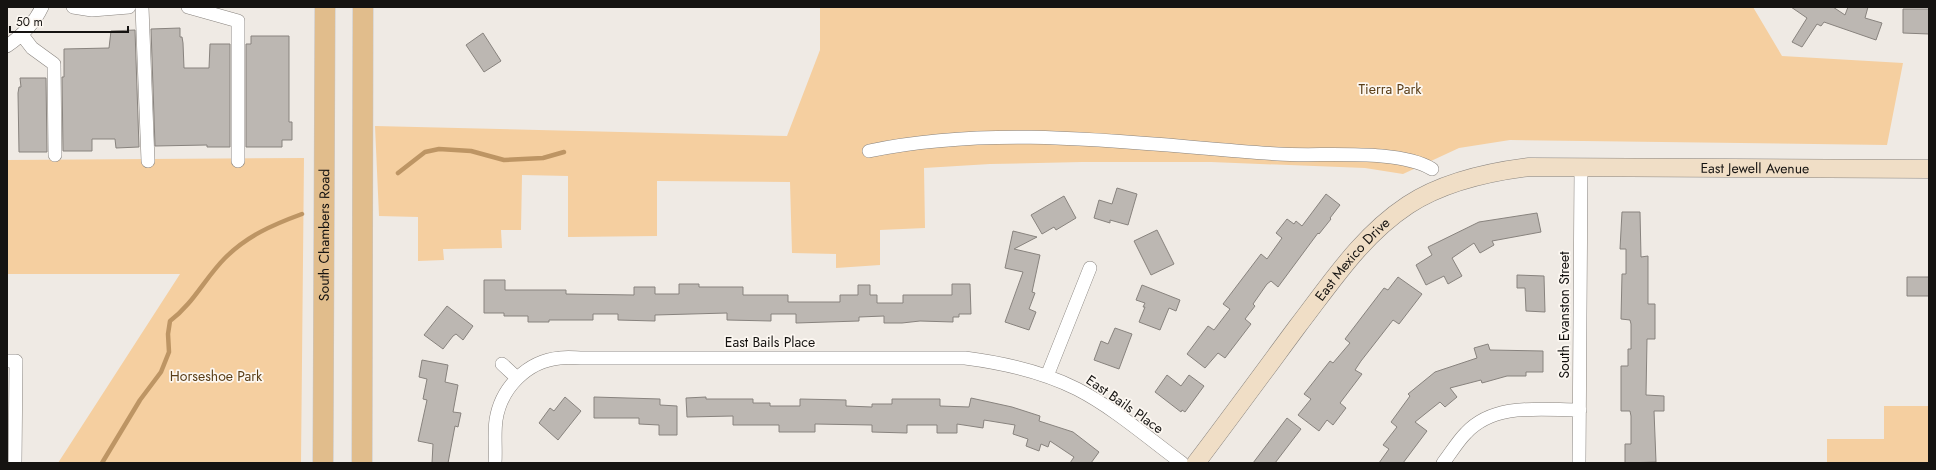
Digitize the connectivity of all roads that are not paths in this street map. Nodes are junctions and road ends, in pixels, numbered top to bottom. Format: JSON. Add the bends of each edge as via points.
{"nodes":[{"id":1,"x":42,"y":7,"type":"edge"},
{"id":2,"x":73,"y":7,"type":"edge"},
{"id":3,"x":129,"y":7,"type":"edge"},
{"id":4,"x":142,"y":7,"type":"edge"},
{"id":5,"x":188,"y":7,"type":"edge"},
{"id":6,"x":325,"y":7,"type":"edge"},
{"id":7,"x":363,"y":7,"type":"edge"},
{"id":8,"x":214,"y":11,"type":"edge"},
{"id":9,"x":22,"y":35,"type":"junction"},
{"id":10,"x":7,"y":46,"type":"edge"},
{"id":11,"x":869,"y":151,"type":"dead end"},
{"id":12,"x":55,"y":155,"type":"dead end"},
{"id":13,"x":148,"y":161,"type":"dead end"},
{"id":14,"x":238,"y":161,"type":"dead end"},
{"id":15,"x":1581,"y":168,"type":"junction"},
{"id":16,"x":1432,"y":169,"type":"dead end"},
{"id":17,"x":1929,"y":169,"type":"edge"},
{"id":18,"x":1090,"y":268,"type":"dead end"},
{"id":19,"x":12,"y":361,"type":"edge"},
{"id":20,"x":502,"y":364,"type":"dead end"},
{"id":21,"x":1047,"y":376,"type":"junction"},
{"id":22,"x":516,"y":378,"type":"junction"},
{"id":23,"x":1580,"y":410,"type":"junction"},
{"id":24,"x":15,"y":463,"type":"edge"},
{"id":25,"x":323,"y":463,"type":"edge"},
{"id":26,"x":362,"y":463,"type":"edge"},
{"id":27,"x":496,"y":463,"type":"edge"},
{"id":28,"x":1182,"y":463,"type":"edge"},
{"id":29,"x":1196,"y":463,"type":"edge"},
{"id":30,"x":1443,"y":463,"type":"edge"},
{"id":31,"x":1580,"y":463,"type":"edge"}],
"edges":[{"from":1,"to":9,"type":"street","via":[[36,19]]},
{"from":2,"to":3,"type":"street","via":[[92,10]]},
{"from":4,"to":13,"type":"street"},
{"from":5,"to":8,"type":"street"},
{"from":6,"to":25,"type":"main road","name":"South Chambers Road"},
{"from":7,"to":26,"type":"main road"},
{"from":8,"to":14,"type":"street","via":[[238,21]]},
{"from":9,"to":10,"type":"street"},
{"from":9,"to":12,"type":"street","via":[[32,48],[54,64]]},
{"from":11,"to":16,"type":"street","via":[[971,138],[1103,140],[1278,154],[1390,157]]},
{"from":15,"to":17,"type":"street","name":"East Jewell Avenue"},
{"from":15,"to":23,"type":"street","name":"South Evanston Street"},
{"from":15,"to":29,"type":"street","name":"East Mexico Drive","via":[[1529,167],[1472,178],[1436,190],[1389,218],[1353,253]]},
{"from":18,"to":21,"type":"street"},
{"from":19,"to":24,"type":"street"},
{"from":20,"to":22,"type":"street"},
{"from":21,"to":22,"type":"street","name":"East Bails Place","via":[[1020,367],[965,358],[560,358],[531,367]]},
{"from":21,"to":28,"type":"street","name":"East Bails Place","via":[[1101,403]]},
{"from":22,"to":27,"type":"street","name":"East Bails Place","via":[[499,407],[496,421]]},
{"from":23,"to":30,"type":"street","via":[[1511,410],[1497,413],[1480,421],[1465,433]]},
{"from":23,"to":31,"type":"street","name":"South Evanston Street"}]}
